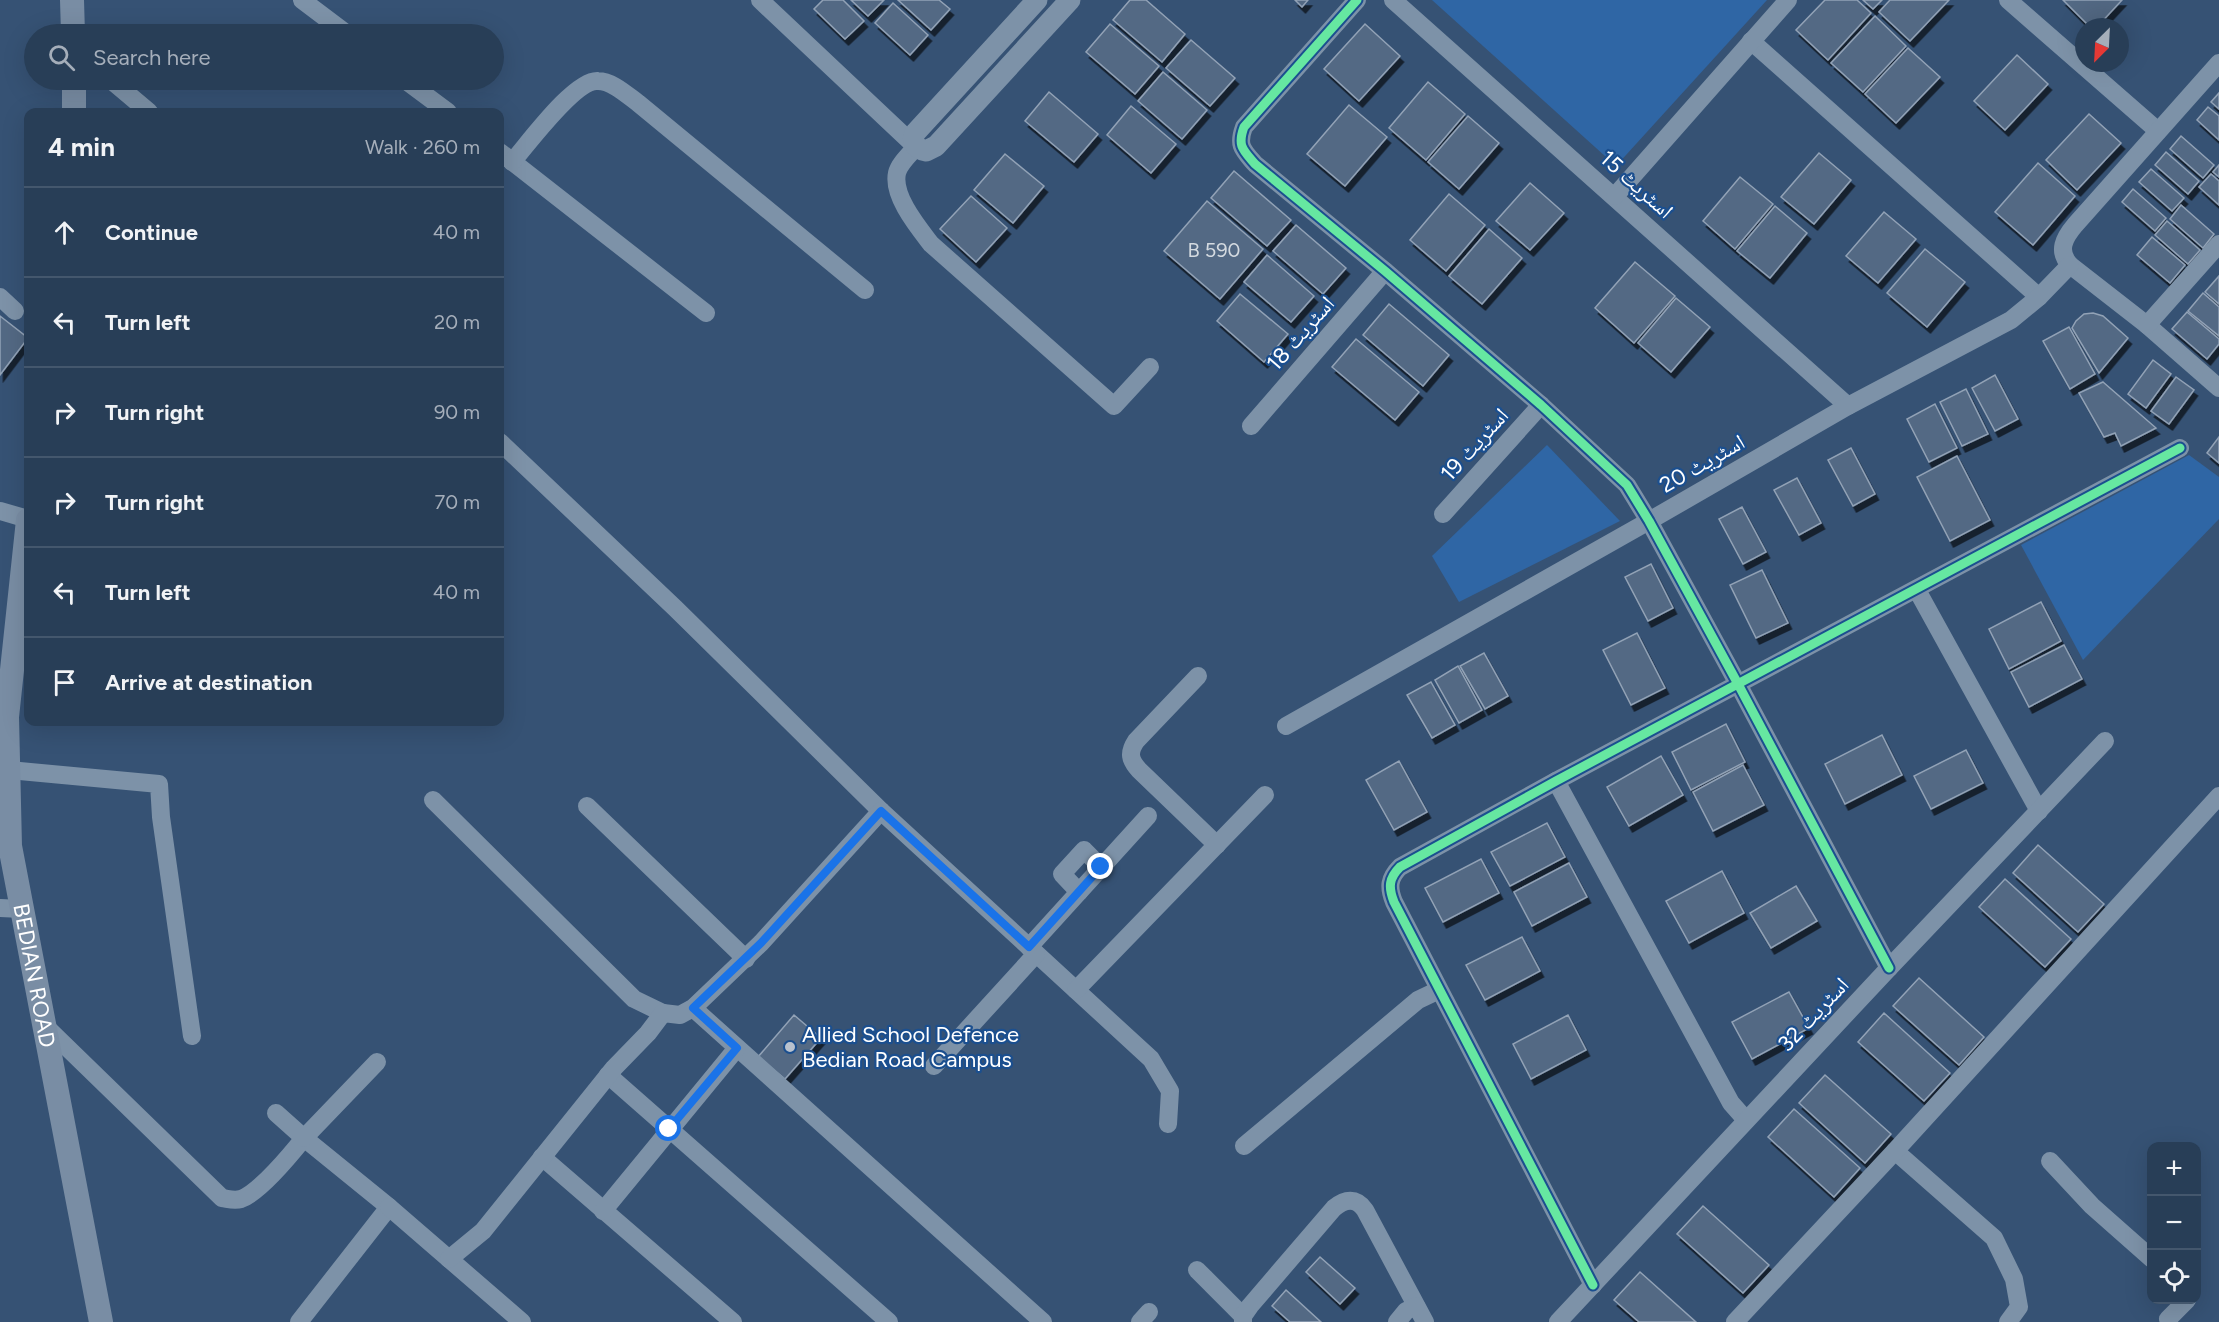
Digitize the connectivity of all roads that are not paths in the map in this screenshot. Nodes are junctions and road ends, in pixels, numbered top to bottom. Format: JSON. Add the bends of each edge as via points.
{"nodes":[{"id":1,"x":72,"y":0,"type":"edge"},
{"id":2,"x":302,"y":0,"type":"edge"},
{"id":3,"x":760,"y":0,"type":"edge"},
{"id":4,"x":1037,"y":0,"type":"edge"},
{"id":5,"x":1070,"y":0,"type":"edge"},
{"id":6,"x":1357,"y":0,"type":"edge"},
{"id":7,"x":1393,"y":0,"type":"edge"},
{"id":8,"x":1788,"y":0,"type":"edge"},
{"id":9,"x":2008,"y":0,"type":"edge"},
{"id":10,"x":73,"y":24,"type":"edge"},
{"id":11,"x":334,"y":24,"type":"edge"},
{"id":12,"x":1751,"y":41,"type":"junction"},
{"id":13,"x":2219,"y":63,"type":"edge"},
{"id":14,"x":74,"y":90,"type":"edge"},
{"id":15,"x":123,"y":90,"type":"edge"},
{"id":16,"x":418,"y":90,"type":"edge"},
{"id":17,"x":74,"y":108,"type":"edge"},
{"id":18,"x":144,"y":108,"type":"edge"},
{"id":19,"x":443,"y":108,"type":"edge"},
{"id":20,"x":2158,"y":132,"type":"junction"},
{"id":21,"x":916,"y":147,"type":"junction"},
{"id":22,"x":506,"y":157,"type":"edge"},
{"id":23,"x":1615,"y":196,"type":"junction"},
{"id":24,"x":2219,"y":244,"type":"edge"},
{"id":25,"x":2070,"y":265,"type":"junction"},
{"id":26,"x":1385,"y":271,"type":"junction"},
{"id":27,"x":865,"y":290,"type":"dead end"},
{"id":28,"x":0,"y":297,"type":"edge"},
{"id":29,"x":2040,"y":297,"type":"junction"},
{"id":30,"x":15,"y":311,"type":"dead end"},
{"id":31,"x":706,"y":313,"type":"dead end"},
{"id":32,"x":2147,"y":326,"type":"junction"},
{"id":33,"x":1150,"y":367,"type":"dead end"},
{"id":34,"x":2219,"y":388,"type":"edge"},
{"id":35,"x":1540,"y":405,"type":"junction"},
{"id":36,"x":1848,"y":406,"type":"junction"},
{"id":37,"x":1251,"y":426,"type":"dead end"},
{"id":38,"x":504,"y":446,"type":"edge"},
{"id":39,"x":2180,"y":448,"type":"dead end"},
{"id":40,"x":0,"y":511,"type":"edge"},
{"id":41,"x":1443,"y":514,"type":"dead end"},
{"id":42,"x":24,"y":519,"type":"edge"},
{"id":43,"x":1649,"y":521,"type":"junction"},
{"id":44,"x":24,"y":558,"type":"edge"},
{"id":45,"x":1917,"y":590,"type":"junction"},
{"id":46,"x":1198,"y":676,"type":"dead end"},
{"id":47,"x":1738,"y":684,"type":"junction"},
{"id":48,"x":1286,"y":726,"type":"dead end"},
{"id":49,"x":2105,"y":741,"type":"dead end"},
{"id":50,"x":9,"y":770,"type":"junction"},
{"id":51,"x":1556,"y":781,"type":"junction"},
{"id":52,"x":1265,"y":795,"type":"dead end"},
{"id":53,"x":2219,"y":796,"type":"edge"},
{"id":54,"x":433,"y":800,"type":"dead end"},
{"id":55,"x":587,"y":806,"type":"dead end"},
{"id":56,"x":2039,"y":810,"type":"junction"},
{"id":57,"x":881,"y":811,"type":"junction"},
{"id":58,"x":1148,"y":816,"type":"dead end"},
{"id":59,"x":1218,"y":845,"type":"junction"},
{"id":60,"x":1101,"y":867,"type":"junction"},
{"id":61,"x":1079,"y":892,"type":"junction"},
{"id":62,"x":11,"y":908,"type":"edge"},
{"id":63,"x":1032,"y":950,"type":"junction"},
{"id":64,"x":746,"y":959,"type":"junction"},
{"id":65,"x":1889,"y":968,"type":"junction"},
{"id":66,"x":1076,"y":990,"type":"junction"},
{"id":67,"x":1439,"y":990,"type":"junction"},
{"id":68,"x":693,"y":1008,"type":"junction"},
{"id":69,"x":663,"y":1013,"type":"junction"},
{"id":70,"x":43,"y":1024,"type":"junction"},
{"id":71,"x":192,"y":1036,"type":"dead end"},
{"id":72,"x":737,"y":1048,"type":"junction"},
{"id":73,"x":377,"y":1062,"type":"dead end"},
{"id":74,"x":934,"y":1066,"type":"dead end"},
{"id":75,"x":608,"y":1075,"type":"junction"},
{"id":76,"x":276,"y":1113,"type":"dead end"},
{"id":77,"x":1746,"y":1120,"type":"junction"},
{"id":78,"x":1168,"y":1124,"type":"dead end"},
{"id":79,"x":669,"y":1129,"type":"junction"},
{"id":80,"x":304,"y":1138,"type":"junction"},
{"id":81,"x":1244,"y":1146,"type":"dead end"},
{"id":82,"x":1895,"y":1151,"type":"junction"},
{"id":83,"x":542,"y":1157,"type":"junction"},
{"id":84,"x":2050,"y":1161,"type":"dead end"},
{"id":85,"x":389,"y":1208,"type":"junction"},
{"id":86,"x":603,"y":1211,"type":"junction"},
{"id":87,"x":2147,"y":1254,"type":"edge"},
{"id":88,"x":449,"y":1259,"type":"junction"},
{"id":89,"x":1197,"y":1270,"type":"dead end"},
{"id":90,"x":1593,"y":1285,"type":"junction"},
{"id":91,"x":2182,"y":1304,"type":"edge"},
{"id":92,"x":1416,"y":1306,"type":"junction"},
{"id":93,"x":1243,"y":1319,"type":"edge"},
{"id":94,"x":101,"y":1322,"type":"edge"},
{"id":95,"x":299,"y":1322,"type":"edge"},
{"id":96,"x":522,"y":1322,"type":"edge"},
{"id":97,"x":733,"y":1322,"type":"edge"},
{"id":98,"x":889,"y":1322,"type":"edge"},
{"id":99,"x":1043,"y":1322,"type":"edge"},
{"id":100,"x":1396,"y":1322,"type":"edge"},
{"id":101,"x":1425,"y":1322,"type":"edge"},
{"id":102,"x":1558,"y":1322,"type":"edge"},
{"id":103,"x":1735,"y":1322,"type":"edge"},
{"id":104,"x":2008,"y":1322,"type":"edge"},
{"id":105,"x":2169,"y":1322,"type":"edge"}],
"edges":[{"from":1,"to":10,"type":"main road"},
{"from":2,"to":11,"type":"street"},
{"from":3,"to":21,"type":"street"},
{"from":4,"to":21,"type":"street","via":[[916,132]]},
{"from":5,"to":21,"type":"street","via":[[936,146],[926,151]]},
{"from":6,"to":26,"type":"street","via":[[1244,127],[1240,140],[1243,151],[1255,164]]},
{"from":7,"to":23,"type":"street","name":"اسٹریٹ 15"},
{"from":8,"to":12,"type":"street"},
{"from":9,"to":20,"type":"street"},
{"from":12,"to":23,"type":"street"},
{"from":12,"to":29,"type":"street"},
{"from":13,"to":20,"type":"street"},
{"from":14,"to":17,"type":"main road"},
{"from":15,"to":18,"type":"street"},
{"from":16,"to":19,"type":"street"},
{"from":20,"to":25,"type":"street","via":[[2067,235],[2062,252]]},
{"from":21,"to":33,"type":"street","via":[[897,172],[897,182],[904,203],[931,244],[1114,406]]},
{"from":22,"to":27,"type":"street","via":[[584,84],[597,80],[612,85]]},
{"from":22,"to":31,"type":"street"},
{"from":23,"to":36,"type":"street","name":"اسٹریٹ 15"},
{"from":24,"to":32,"type":"street"},
{"from":25,"to":29,"type":"street","name":"اسٹریٹ 20"},
{"from":25,"to":32,"type":"street"},
{"from":26,"to":35,"type":"street"},
{"from":26,"to":37,"type":"street","name":"اسٹریٹ 18"},
{"from":28,"to":30,"type":"street"},
{"from":29,"to":36,"type":"street","name":"اسٹریٹ 20","via":[[2011,320]]},
{"from":32,"to":34,"type":"street"},
{"from":35,"to":41,"type":"street","name":"اسٹریٹ 19"},
{"from":35,"to":43,"type":"street","via":[[1626,485]]},
{"from":36,"to":43,"type":"street","name":"اسٹریٹ 20"},
{"from":38,"to":57,"type":"street"},
{"from":39,"to":45,"type":"street"},
{"from":40,"to":42,"type":"street"},
{"from":43,"to":47,"type":"street"},
{"from":43,"to":48,"type":"street","name":"اسٹریٹ 20"},
{"from":44,"to":50,"type":"main road","name":"BEDIAN ROAD","via":[[7,717]]},
{"from":45,"to":47,"type":"street"},
{"from":45,"to":56,"type":"street"},
{"from":46,"to":59,"type":"street","via":[[1136,741],[1131,758]]},
{"from":47,"to":51,"type":"street"},
{"from":47,"to":65,"type":"street"},
{"from":49,"to":56,"type":"street","name":"اسٹریٹ 32"},
{"from":50,"to":62,"type":"main road","name":"BEDIAN ROAD"},
{"from":50,"to":71,"type":"street","via":[[159,784]]},
{"from":51,"to":67,"type":"street","via":[[1392,874],[1390,893]]},
{"from":51,"to":77,"type":"street","via":[[1731,1103]]},
{"from":52,"to":59,"type":"street"},
{"from":53,"to":82,"type":"street"},
{"from":54,"to":69,"type":"street","via":[[634,999]]},
{"from":55,"to":64,"type":"street"},
{"from":56,"to":65,"type":"street","name":"اسٹریٹ 32"},
{"from":57,"to":63,"type":"street"},
{"from":57,"to":64,"type":"street"},
{"from":58,"to":60,"type":"street"},
{"from":59,"to":66,"type":"street"},
{"from":60,"to":61,"type":"street"},
{"from":60,"to":61,"type":"street","via":[[1084,850],[1062,874]]},
{"from":61,"to":63,"type":"street"},
{"from":62,"to":70,"type":"main road","name":"BEDIAN ROAD"},
{"from":63,"to":66,"type":"street"},
{"from":63,"to":74,"type":"street"},
{"from":64,"to":68,"type":"street"},
{"from":65,"to":77,"type":"street","name":"اسٹریٹ 32"},
{"from":66,"to":78,"type":"street","via":[[1151,1059],[1170,1091]]},
{"from":67,"to":81,"type":"street","via":[[1418,1000]]},
{"from":67,"to":90,"type":"street"},
{"from":68,"to":69,"type":"street","via":[[680,1015]]},
{"from":68,"to":72,"type":"street"},
{"from":69,"to":75,"type":"street"},
{"from":70,"to":80,"type":"street","via":[[222,1198],[244,1198],[255,1190]]},
{"from":70,"to":94,"type":"main road","name":"BEDIAN ROAD"},
{"from":72,"to":79,"type":"street"},
{"from":72,"to":99,"type":"street"},
{"from":73,"to":80,"type":"street"},
{"from":75,"to":79,"type":"street"},
{"from":75,"to":83,"type":"street"},
{"from":76,"to":80,"type":"street"},
{"from":77,"to":90,"type":"street","name":"اسٹریٹ 32"},
{"from":79,"to":86,"type":"street"},
{"from":79,"to":98,"type":"street"},
{"from":80,"to":85,"type":"street"},
{"from":82,"to":103,"type":"street"},
{"from":82,"to":104,"type":"street","via":[[1994,1238],[2014,1279],[2019,1307]]},
{"from":83,"to":86,"type":"street"},
{"from":83,"to":88,"type":"street","via":[[483,1230]]},
{"from":84,"to":87,"type":"street","via":[[2092,1206]]},
{"from":85,"to":88,"type":"street"},
{"from":85,"to":95,"type":"street"},
{"from":86,"to":97,"type":"street"},
{"from":88,"to":96,"type":"street"},
{"from":89,"to":93,"type":"street"},
{"from":90,"to":102,"type":"street","name":"اسٹریٹ 32"},
{"from":91,"to":105,"type":"street"},
{"from":92,"to":93,"type":"street","via":[[1365,1210],[1348,1200],[1334,1208]]},
{"from":92,"to":100,"type":"street"},
{"from":92,"to":101,"type":"street"}]}
